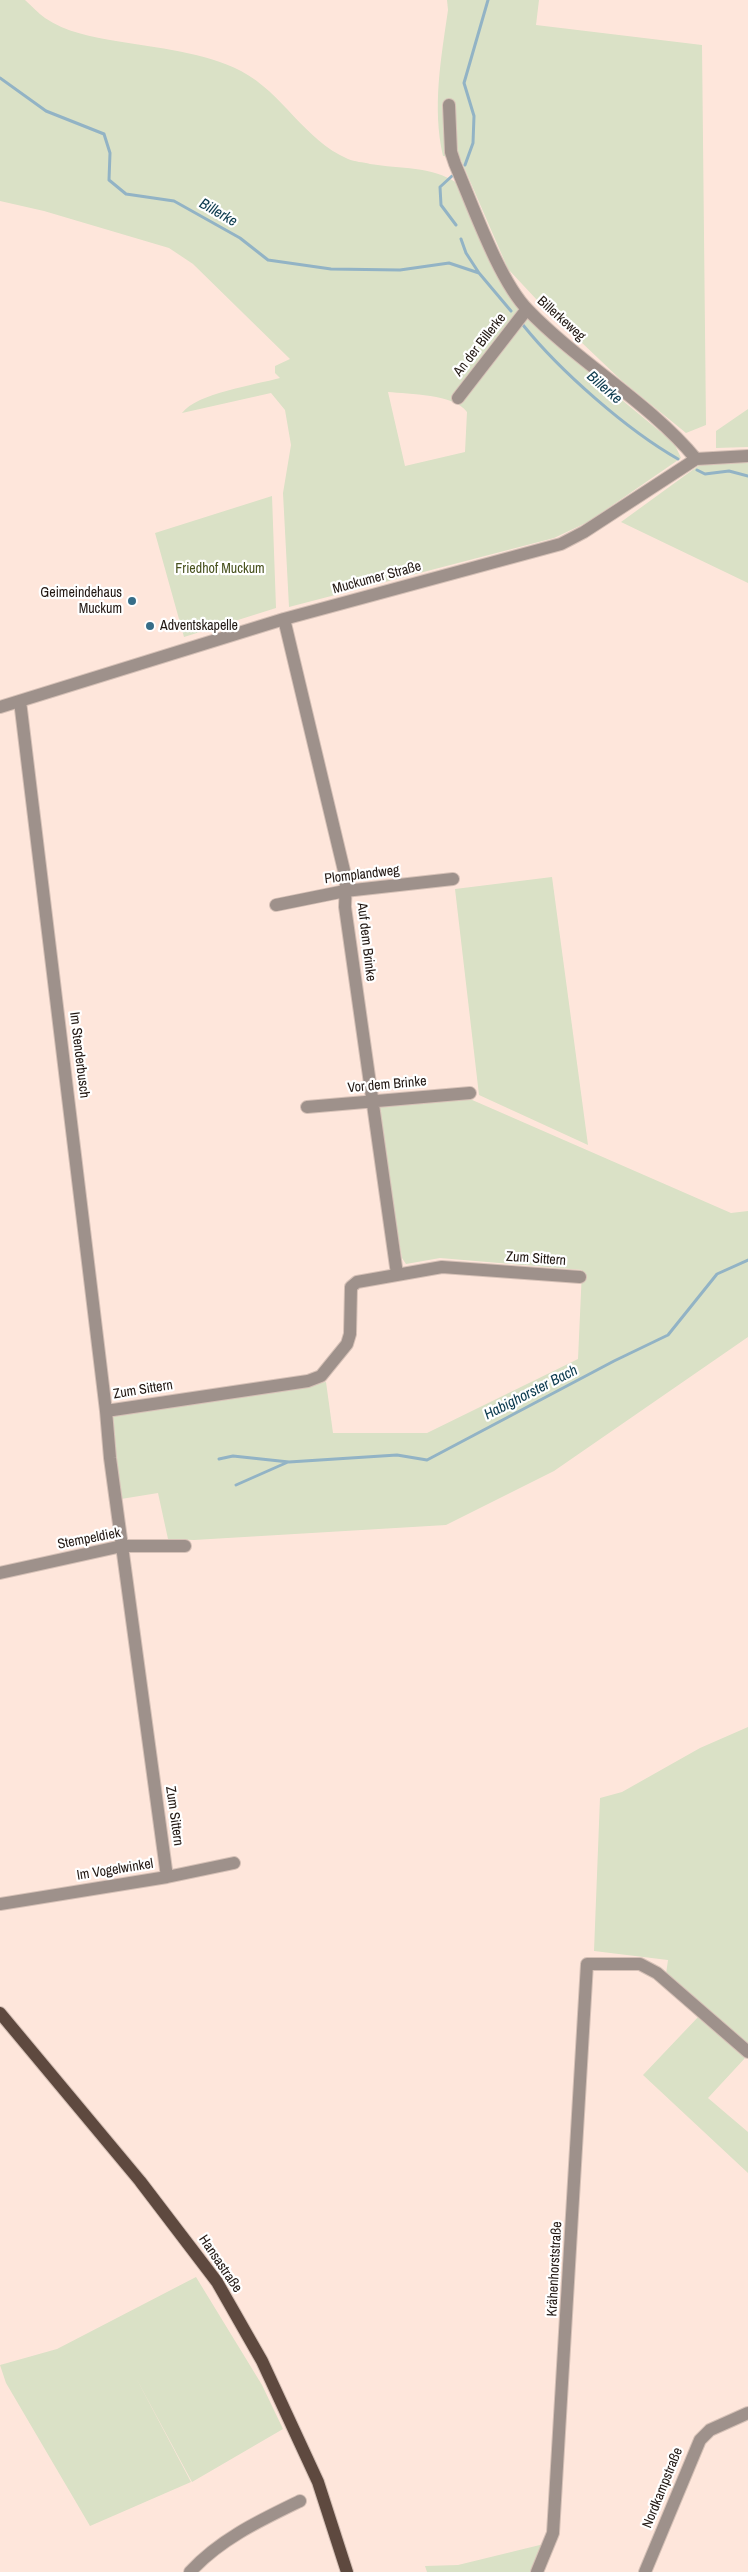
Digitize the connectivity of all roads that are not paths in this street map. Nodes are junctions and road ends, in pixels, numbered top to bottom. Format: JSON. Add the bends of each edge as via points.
{"nodes":[{"id":1,"x":449,"y":105,"type":"dead end"},
{"id":2,"x":526,"y":310,"type":"junction"},
{"id":3,"x":458,"y":398,"type":"dead end"},
{"id":4,"x":748,"y":456,"type":"edge"},
{"id":5,"x":696,"y":459,"type":"junction"},
{"id":6,"x":284,"y":620,"type":"junction"},
{"id":7,"x":20,"y":702,"type":"junction"},
{"id":8,"x":0,"y":707,"type":"edge"},
{"id":9,"x":453,"y":880,"type":"dead end"},
{"id":10,"x":345,"y":890,"type":"junction"},
{"id":11,"x":276,"y":904,"type":"dead end"},
{"id":12,"x":470,"y":1093,"type":"dead end"},
{"id":13,"x":373,"y":1101,"type":"junction"},
{"id":14,"x":307,"y":1107,"type":"dead end"},
{"id":15,"x":396,"y":1274,"type":"junction"},
{"id":16,"x":580,"y":1277,"type":"dead end"},
{"id":17,"x":106,"y":1412,"type":"junction"},
{"id":18,"x":122,"y":1546,"type":"junction"},
{"id":19,"x":185,"y":1546,"type":"dead end"},
{"id":20,"x":0,"y":1573,"type":"edge"},
{"id":21,"x":234,"y":1863,"type":"dead end"},
{"id":22,"x":167,"y":1877,"type":"junction"},
{"id":23,"x":0,"y":1904,"type":"edge"},
{"id":24,"x":0,"y":2013,"type":"edge"},
{"id":25,"x":748,"y":2052,"type":"edge"},
{"id":26,"x":748,"y":2412,"type":"edge"},
{"id":27,"x":300,"y":2501,"type":"dead end"},
{"id":28,"x":190,"y":2572,"type":"edge"},
{"id":29,"x":347,"y":2572,"type":"edge"},
{"id":30,"x":537,"y":2572,"type":"edge"},
{"id":31,"x":645,"y":2572,"type":"edge"}],
"edges":[{"from":1,"to":2,"type":"street","name":"Billerkeweg","via":[[451,152],[455,164],[508,284]]},
{"from":2,"to":3,"type":"street","name":"An der Billerke"},
{"from":2,"to":5,"type":"street","name":"Billerkeweg","via":[[680,439]]},
{"from":4,"to":5,"type":"street","name":"Muckumer Straße"},
{"from":5,"to":6,"type":"street","name":"Muckumer Straße","via":[[561,544]]},
{"from":6,"to":7,"type":"street","name":"Muckumer Straße"},
{"from":6,"to":10,"type":"street","name":"Auf dem Brinke","via":[[342,856]]},
{"from":7,"to":8,"type":"street","name":"Muckumer Straße"},
{"from":7,"to":17,"type":"street","name":"Im Stenderbusch"},
{"from":9,"to":10,"type":"street","name":"Plomplandweg"},
{"from":10,"to":11,"type":"street","name":"Plomplandweg"},
{"from":10,"to":13,"type":"street","name":"Auf dem Brinke"},
{"from":12,"to":13,"type":"street","name":"Vor dem Brinke"},
{"from":13,"to":14,"type":"street","name":"Vor dem Brinke"},
{"from":13,"to":15,"type":"street","name":"Auf dem Brinke"},
{"from":15,"to":16,"type":"street","name":"Zum Sittern","via":[[442,1267]]},
{"from":15,"to":17,"type":"street","name":"Zum Sittern","via":[[357,1282],[351,1287],[347,1344],[320,1376],[308,1381]]},
{"from":17,"to":18,"type":"street","name":"Zum Sittern"},
{"from":18,"to":19,"type":"street","name":"Stempeldiek"},
{"from":18,"to":20,"type":"street","name":"Stempeldiek"},
{"from":18,"to":22,"type":"street","name":"Zum Sittern"},
{"from":21,"to":22,"type":"street","name":"Im Vogelwinkel"},
{"from":22,"to":23,"type":"street","name":"Im Vogelwinkel"},
{"from":24,"to":29,"type":"main road","name":"Hansastraße","via":[[140,2181],[216,2282],[262,2361],[318,2482]]},
{"from":25,"to":30,"type":"street","name":"Krähenhorststraße","via":[[657,1973],[640,1964],[587,1964],[553,2533]]},
{"from":26,"to":31,"type":"street","name":"Nordkampstraße","via":[[710,2430],[700,2440]]},
{"from":27,"to":28,"type":"street","via":[[251,2524],[202,2559]]}]}
